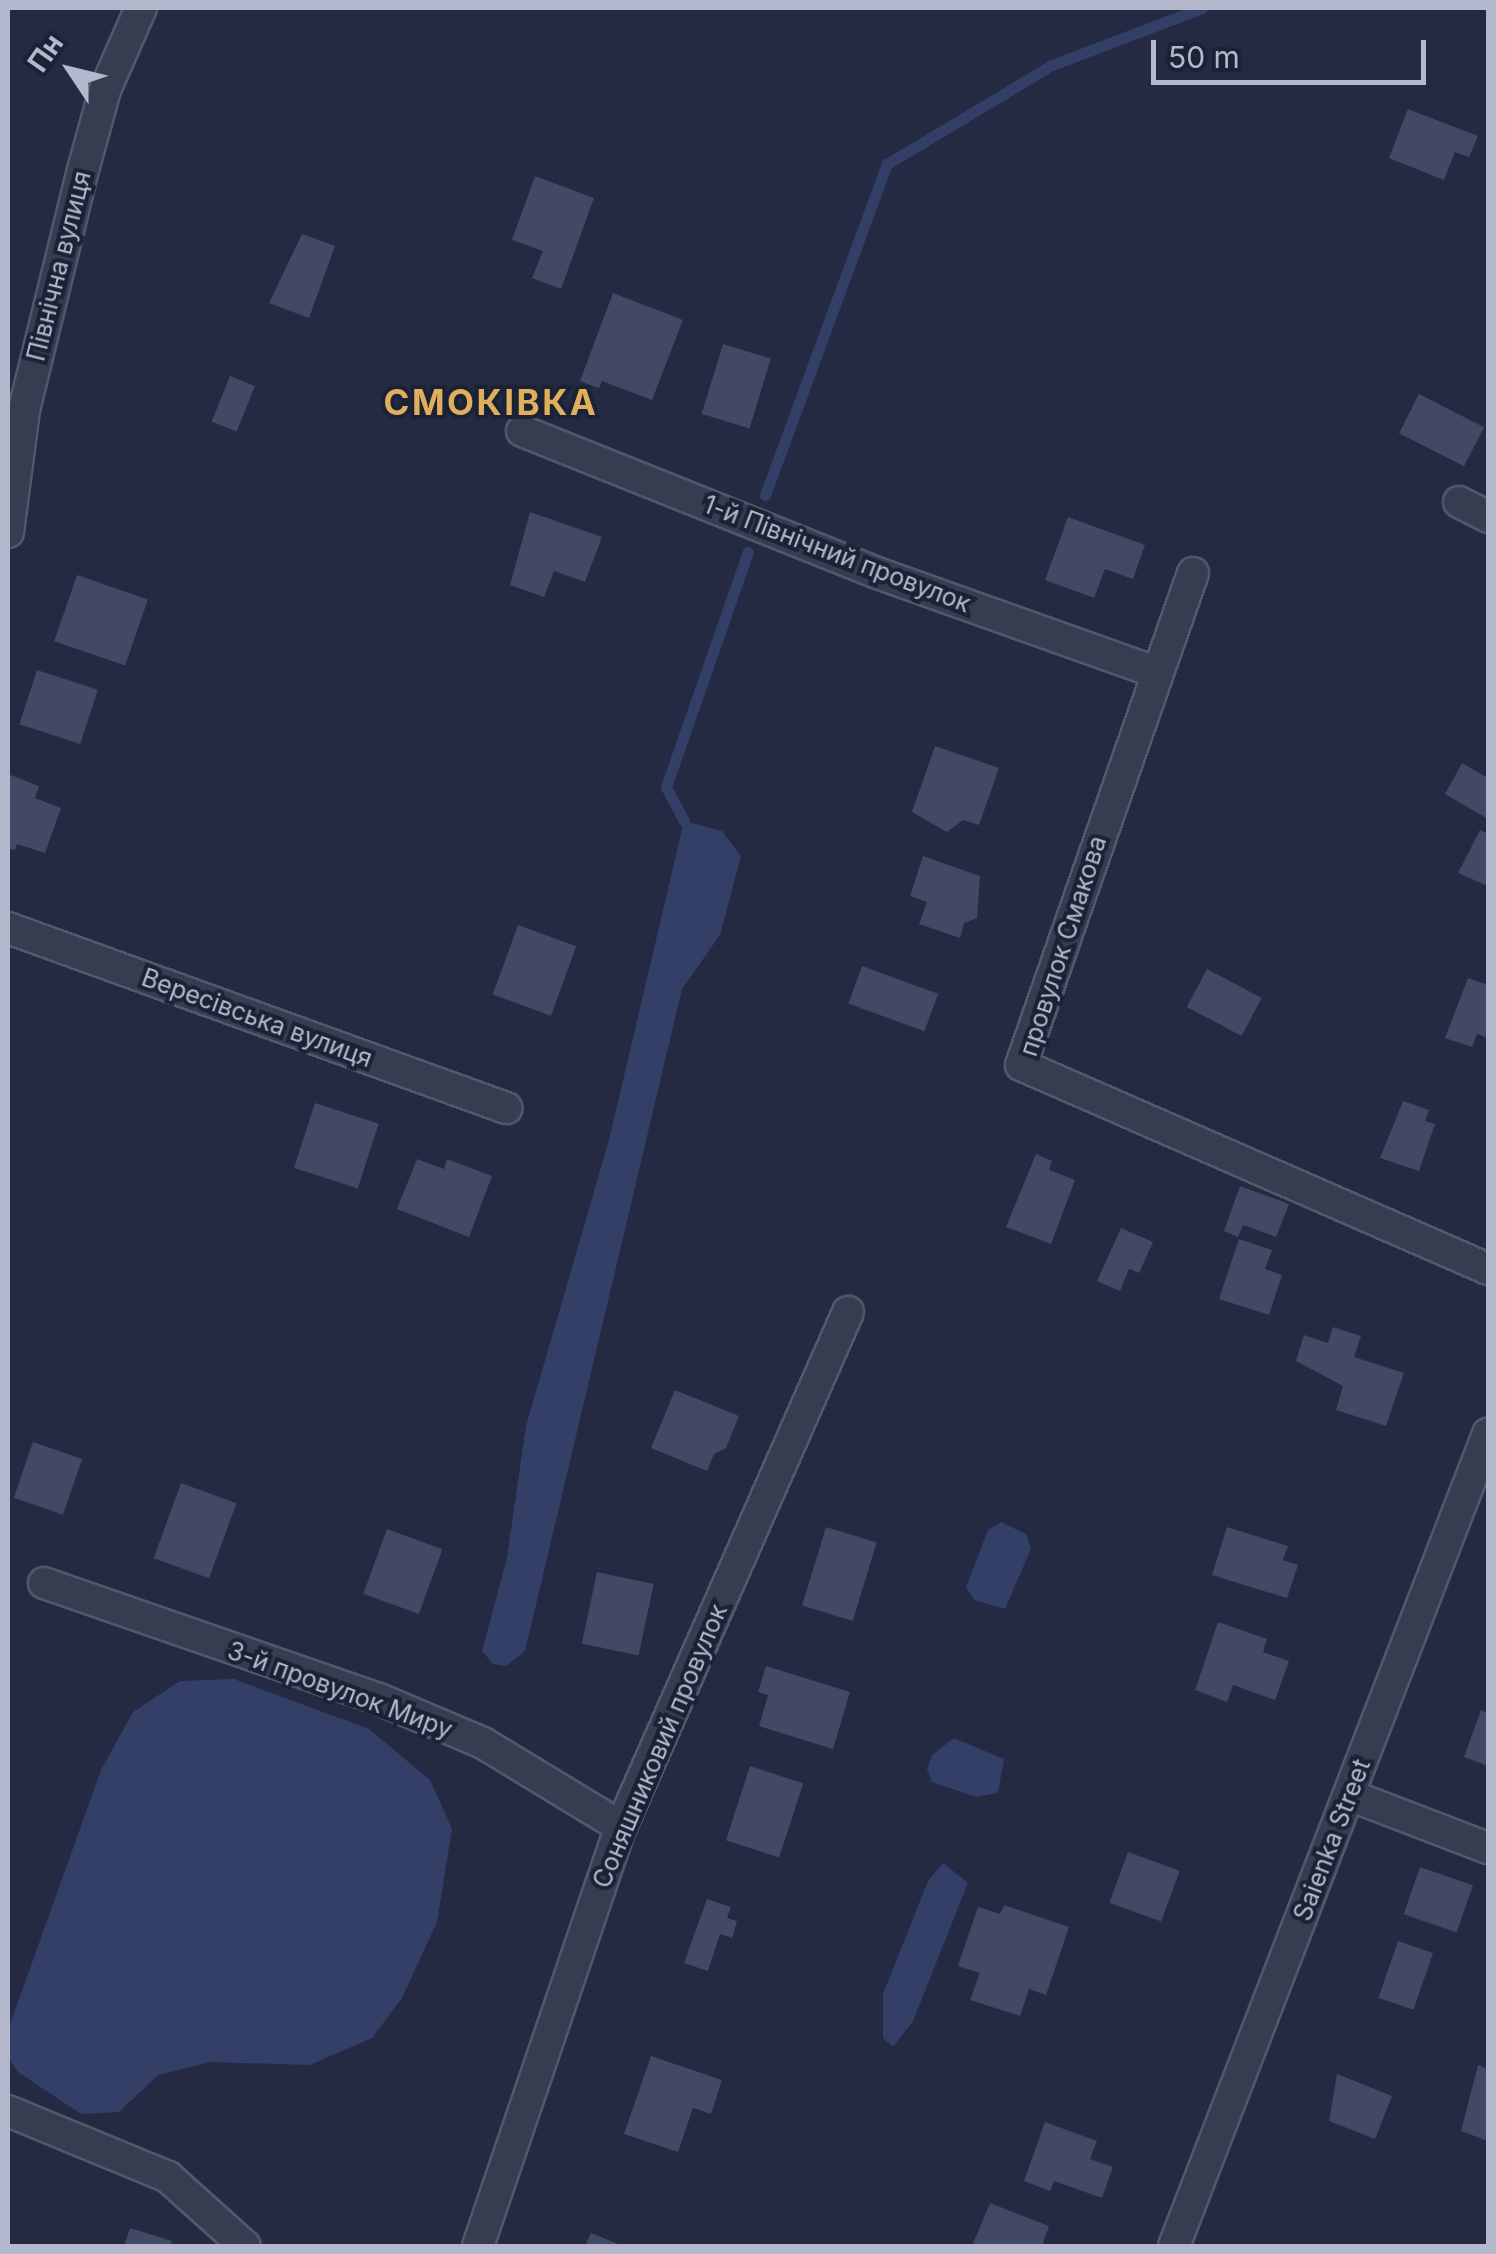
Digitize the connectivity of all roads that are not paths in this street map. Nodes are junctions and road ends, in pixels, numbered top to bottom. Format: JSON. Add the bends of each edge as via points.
{"nodes":[{"id":1,"x":141,"y":8,"type":"edge"},
{"id":2,"x":522,"y":431,"type":"dead end"},
{"id":3,"x":1459,"y":502,"type":"dead end"},
{"id":4,"x":1488,"y":517,"type":"edge"},
{"id":5,"x":8,"y":532,"type":"edge"},
{"id":6,"x":1193,"y":573,"type":"dead end"},
{"id":7,"x":1155,"y":672,"type":"junction"},
{"id":8,"x":8,"y":928,"type":"edge"},
{"id":9,"x":506,"y":1108,"type":"dead end"},
{"id":10,"x":1488,"y":1269,"type":"edge"},
{"id":11,"x":848,"y":1312,"type":"dead end"},
{"id":12,"x":1488,"y":1434,"type":"edge"},
{"id":13,"x":44,"y":1584,"type":"dead end"},
{"id":14,"x":1349,"y":1795,"type":"junction"},
{"id":15,"x":620,"y":1827,"type":"junction"},
{"id":16,"x":1488,"y":1848,"type":"edge"},
{"id":17,"x":8,"y":2111,"type":"edge"},
{"id":18,"x":245,"y":2246,"type":"edge"},
{"id":19,"x":478,"y":2246,"type":"edge"},
{"id":20,"x":1174,"y":2246,"type":"edge"}],
"edges":[{"from":1,"to":5,"type":"street","name":"Північна вулиця","via":[[104,90],[83,170],[24,410]]},
{"from":2,"to":7,"type":"street","name":"1-й Північний провулок","via":[[878,572]]},
{"from":3,"to":4,"type":"street"},
{"from":6,"to":7,"type":"street","name":"провулок Смакова"},
{"from":7,"to":10,"type":"street","name":"провулок Смакова","via":[[1021,1065]]},
{"from":8,"to":9,"type":"street","name":"Вересівська вулиця"},
{"from":11,"to":15,"type":"street","name":"Соняшниковий провулок"},
{"from":12,"to":14,"type":"street","name":"Saienka Street"},
{"from":13,"to":15,"type":"street","name":"3-й провулок Миру","via":[[379,1700],[483,1743]]},
{"from":14,"to":16,"type":"street"},
{"from":14,"to":20,"type":"street","name":"Saienka Street"},
{"from":15,"to":19,"type":"street","name":"Соняшниковий провулок"},
{"from":17,"to":18,"type":"street","via":[[168,2178]]}]}
